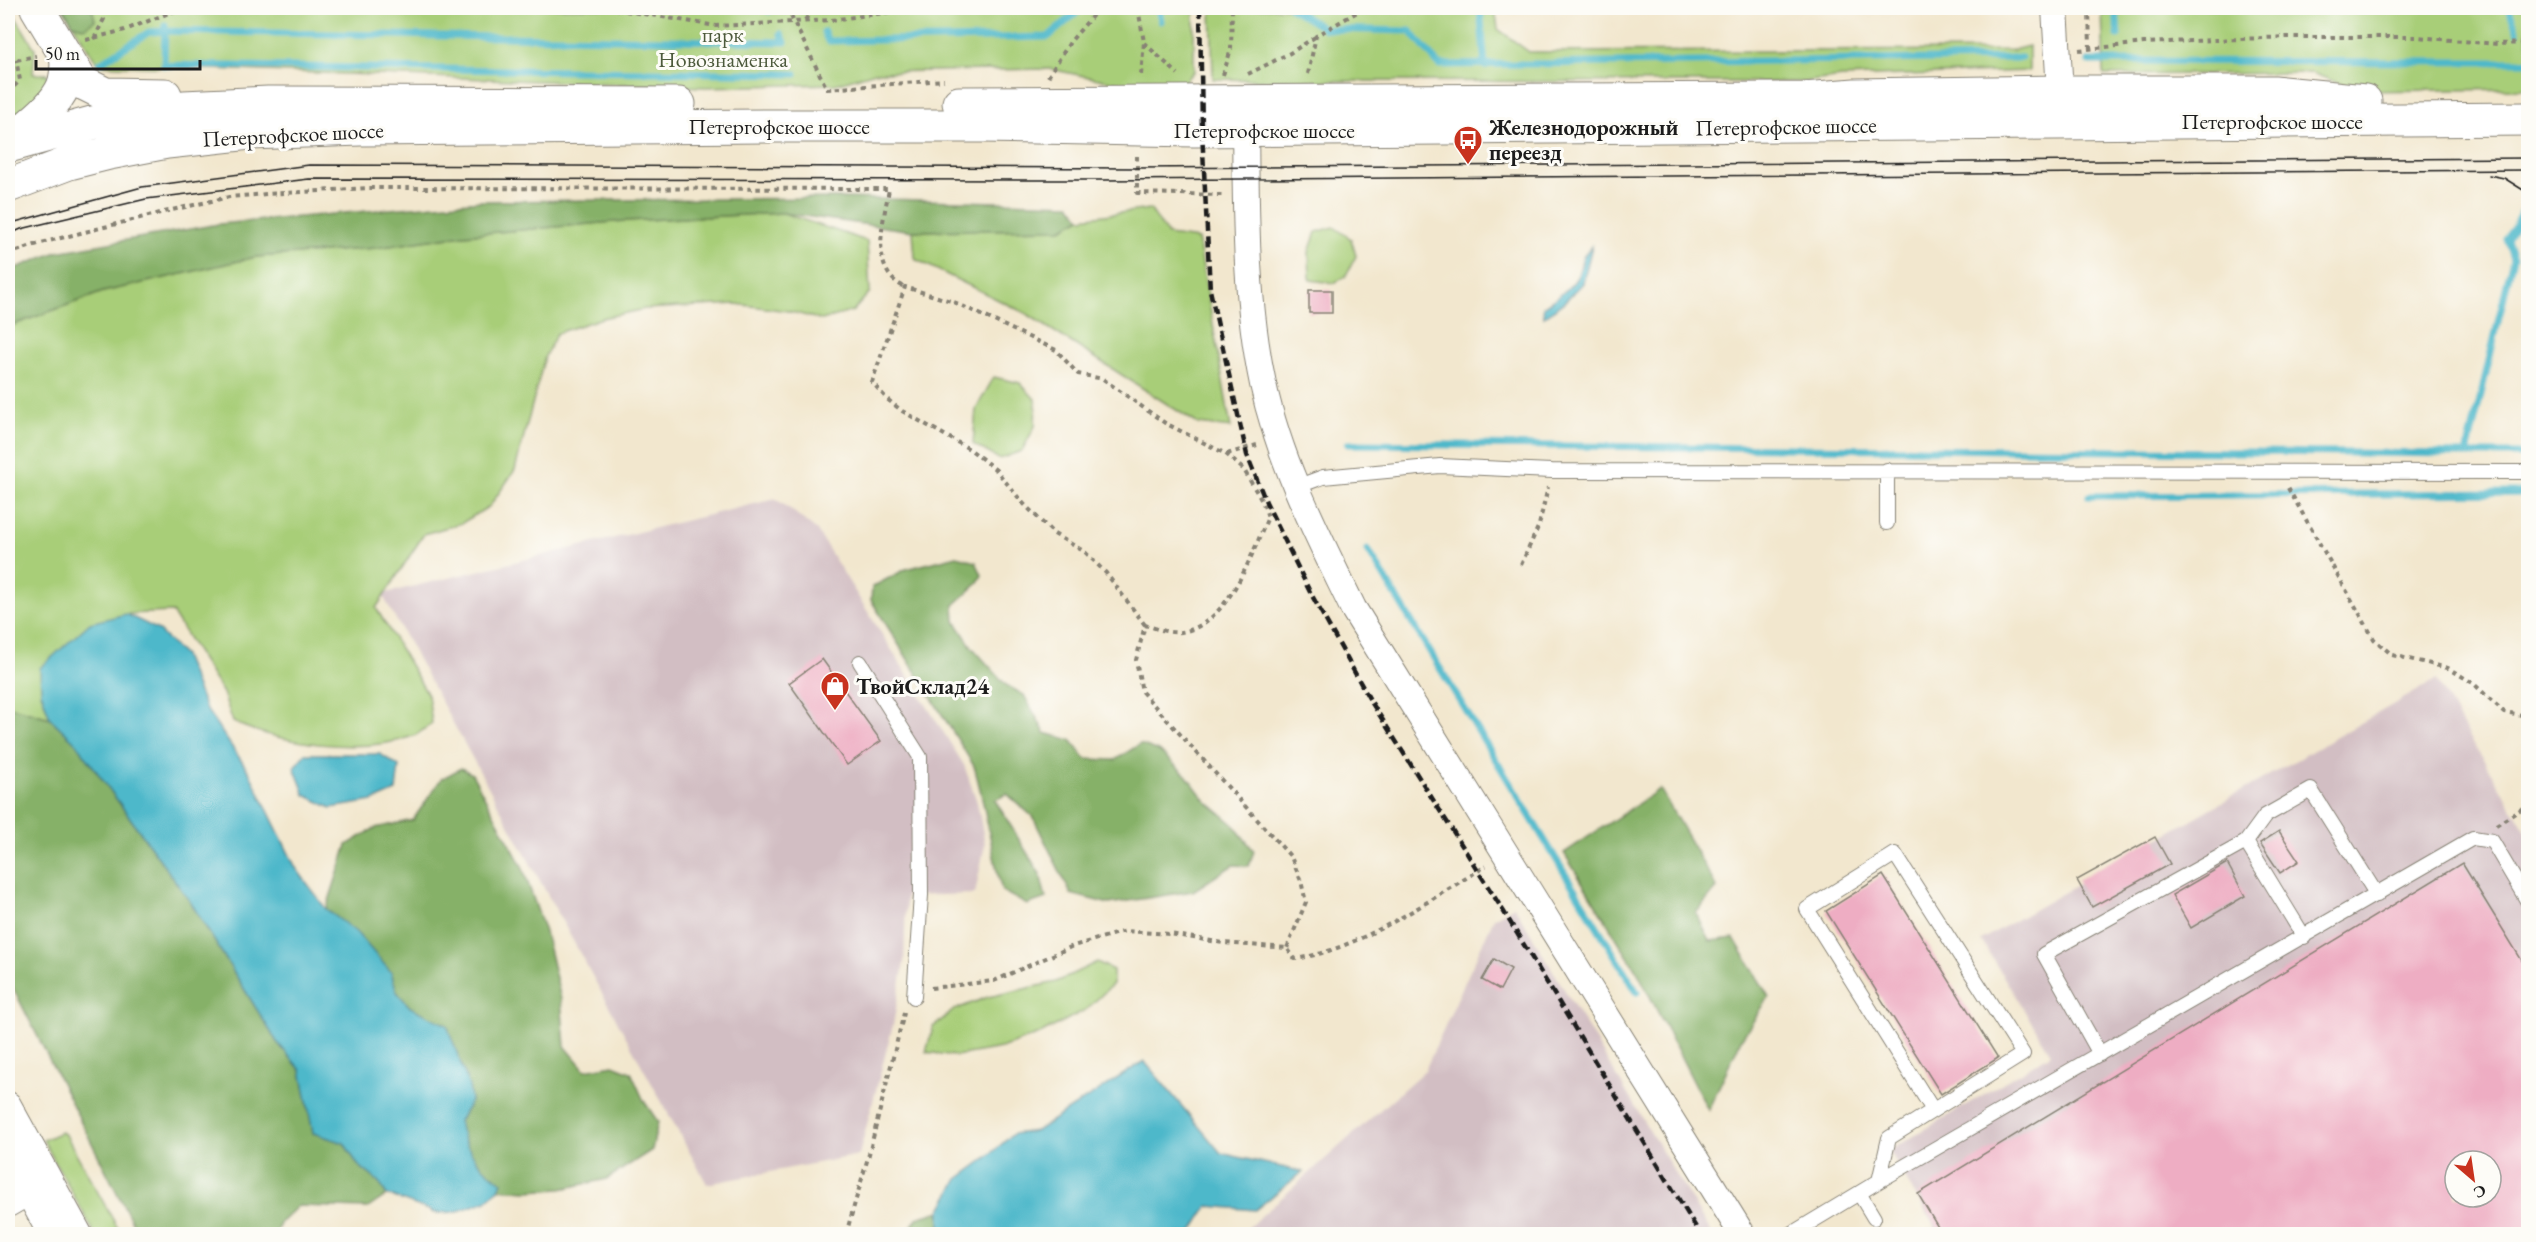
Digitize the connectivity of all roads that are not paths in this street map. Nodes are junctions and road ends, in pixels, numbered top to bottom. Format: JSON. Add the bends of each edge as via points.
{"nodes":[{"id":1,"x":36,"y":8,"type":"edge"},
{"id":2,"x":2055,"y":8,"type":"edge"},
{"id":3,"x":86,"y":88,"type":"junction"},
{"id":4,"x":2529,"y":98,"type":"edge"},
{"id":5,"x":268,"y":103,"type":"junction"},
{"id":6,"x":1244,"y":103,"type":"junction"},
{"id":7,"x":2061,"y":107,"type":"junction"},
{"id":8,"x":2529,"y":119,"type":"edge"},
{"id":9,"x":167,"y":142,"type":"junction"},
{"id":10,"x":8,"y":145,"type":"edge"},
{"id":11,"x":51,"y":170,"type":"junction"},
{"id":12,"x":8,"y":186,"type":"edge"},
{"id":13,"x":1887,"y":470,"type":"junction"},
{"id":14,"x":2529,"y":472,"type":"edge"},
{"id":15,"x":1296,"y":487,"type":"junction"},
{"id":16,"x":1887,"y":523,"type":"dead end"},
{"id":17,"x":860,"y":662,"type":"dead end"},
{"id":18,"x":2246,"y":842,"type":"junction"},
{"id":19,"x":2377,"y":895,"type":"junction"},
{"id":20,"x":2529,"y":902,"type":"edge"},
{"id":21,"x":2304,"y":937,"type":"junction"},
{"id":22,"x":914,"y":997,"type":"road end"},
{"id":23,"x":2100,"y":1054,"type":"junction"},
{"id":24,"x":8,"y":1105,"type":"edge"},
{"id":25,"x":1933,"y":1110,"type":"junction"},
{"id":26,"x":8,"y":1154,"type":"edge"},
{"id":27,"x":1879,"y":1181,"type":"junction"},
{"id":28,"x":28,"y":1192,"type":"edge"},
{"id":29,"x":1859,"y":1193,"type":"junction"},
{"id":30,"x":1874,"y":1218,"type":"dead end"},
{"id":31,"x":51,"y":1234,"type":"edge"},
{"id":32,"x":79,"y":1234,"type":"edge"},
{"id":33,"x":1742,"y":1234,"type":"edge"},
{"id":34,"x":1791,"y":1234,"type":"edge"}],
"edges":[{"from":1,"to":3,"type":"main road"},
{"from":2,"to":7,"type":"street"},
{"from":3,"to":5,"type":"main road","via":[[105,94],[237,96]]},
{"from":3,"to":5,"type":"main road","name":"Петергофское шоссе","via":[[184,107]]},
{"from":3,"to":9,"type":"main road","via":[[119,127]]},
{"from":3,"to":10,"type":"main road","name":"Петергофское шоссе"},
{"from":3,"to":10,"type":"main road","via":[[63,88]]},
{"from":3,"to":11,"type":"main road","via":[[87,135]]},
{"from":4,"to":7,"type":"main road","name":"Петергофское шоссе","via":[[2349,101],[2274,92]]},
{"from":5,"to":6,"type":"main road","name":"Петергофское шоссе"},
{"from":6,"to":7,"type":"main road","name":"Петергофское шоссе","via":[[1816,127]]},
{"from":6,"to":9,"type":"main road","name":"Петергофское шоссе","via":[[1138,130],[984,126],[384,129],[250,133]]},
{"from":6,"to":15,"type":"street","via":[[1248,273],[1255,341],[1264,387]]},
{"from":7,"to":8,"type":"main road","name":"Петергофское шоссе"},
{"from":9,"to":11,"type":"main road","name":"Петергофское шоссе"},
{"from":11,"to":12,"type":"main road","name":"Петергофское шоссе"},
{"from":13,"to":14,"type":"lane"},
{"from":13,"to":15,"type":"lane","via":[[1551,471],[1440,466],[1323,477]]},
{"from":13,"to":16,"type":"lane"},
{"from":15,"to":33,"type":"street","via":[[1353,608]]},
{"from":17,"to":22,"type":"lane","via":[[920,756],[921,895]]},
{"from":18,"to":19,"type":"lane","via":[[2265,816],[2311,790]]},
{"from":18,"to":21,"type":"lane"},
{"from":18,"to":23,"type":"lane","via":[[2044,954]]},
{"from":19,"to":20,"type":"lane","via":[[2473,838],[2492,841]]},
{"from":19,"to":21,"type":"lane"},
{"from":21,"to":23,"type":"lane"},
{"from":23,"to":27,"type":"lane"},
{"from":24,"to":28,"type":"street"},
{"from":25,"to":25,"type":"lane","via":[[2023,1054],[1895,854],[1807,909]]},
{"from":25,"to":27,"type":"lane","via":[[1889,1138]]},
{"from":26,"to":28,"type":"street"},
{"from":27,"to":29,"type":"lane"},
{"from":28,"to":31,"type":"street"},
{"from":28,"to":32,"type":"street"},
{"from":29,"to":30,"type":"lane"},
{"from":29,"to":34,"type":"lane"}]}
